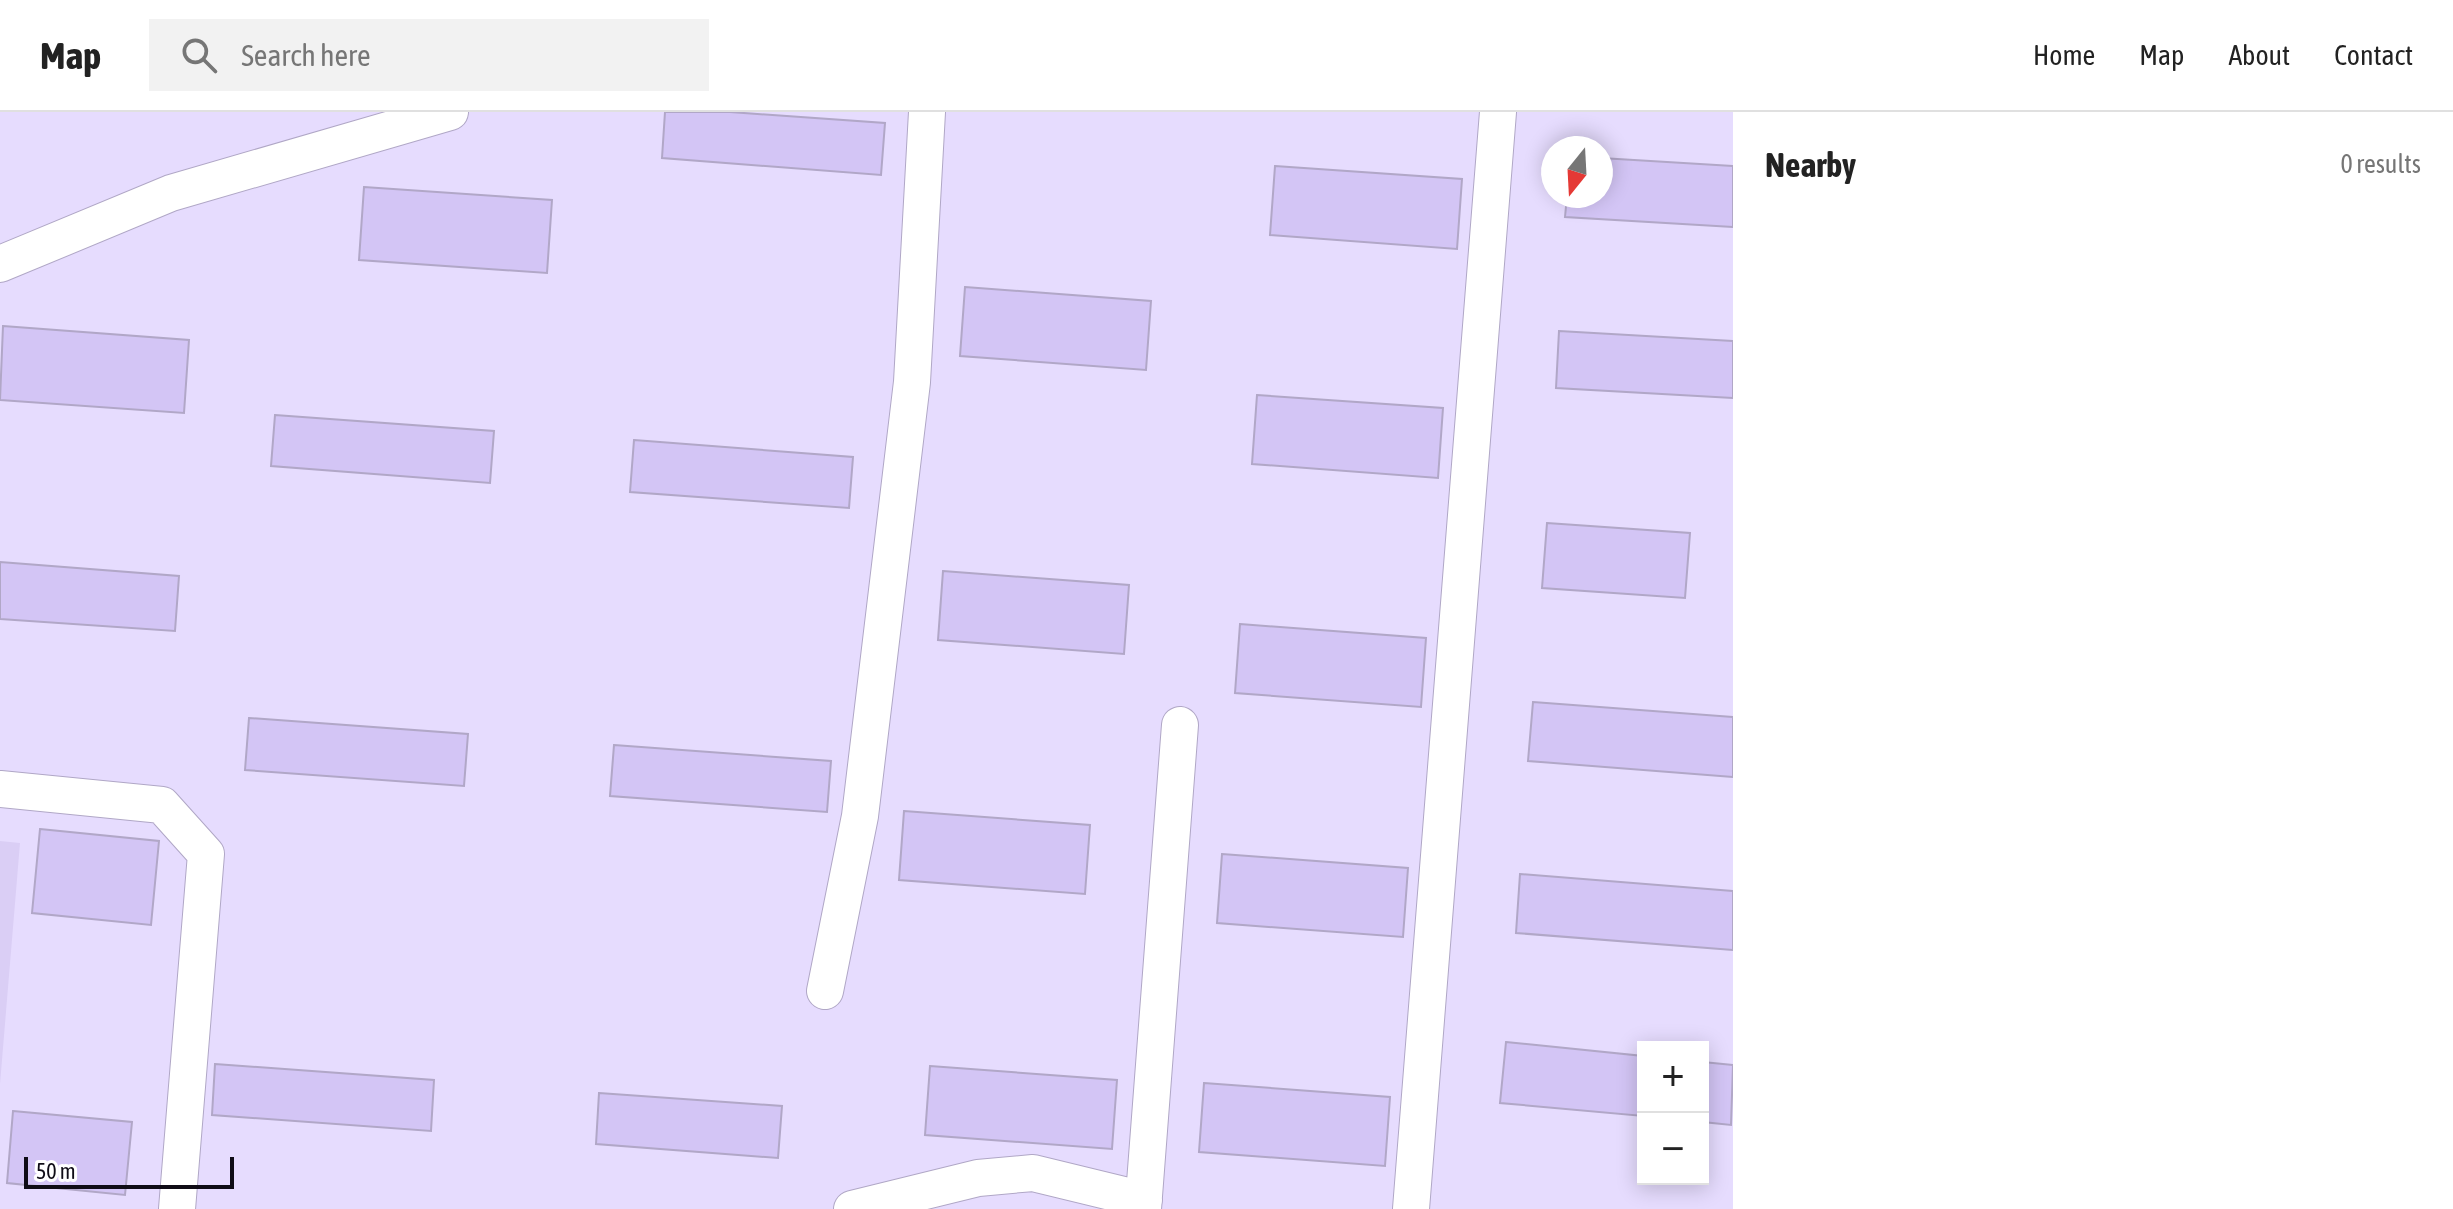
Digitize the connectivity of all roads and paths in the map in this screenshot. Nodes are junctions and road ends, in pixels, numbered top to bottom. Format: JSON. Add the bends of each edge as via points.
{"nodes":[{"id":1,"x":450,"y":112,"type":"edge"},
{"id":2,"x":927,"y":112,"type":"edge"},
{"id":3,"x":1498,"y":112,"type":"edge"},
{"id":4,"x":0,"y":264,"type":"edge"},
{"id":5,"x":1180,"y":725,"type":"dead end"},
{"id":6,"x":0,"y":789,"type":"edge"},
{"id":7,"x":825,"y":991,"type":"dead end"},
{"id":8,"x":1143,"y":1204,"type":"edge"},
{"id":9,"x":177,"y":1209,"type":"edge"},
{"id":10,"x":852,"y":1209,"type":"edge"},
{"id":11,"x":1411,"y":1209,"type":"edge"}],
"edges":[{"from":1,"to":4,"type":"street","via":[[171,193]]},
{"from":2,"to":7,"type":"street","via":[[912,382],[860,816]]},
{"from":3,"to":11,"type":"street"},
{"from":5,"to":8,"type":"street"},
{"from":6,"to":9,"type":"street","via":[[162,805],[206,854]]},
{"from":8,"to":10,"type":"street","via":[[1033,1173],[978,1178]]}]}
